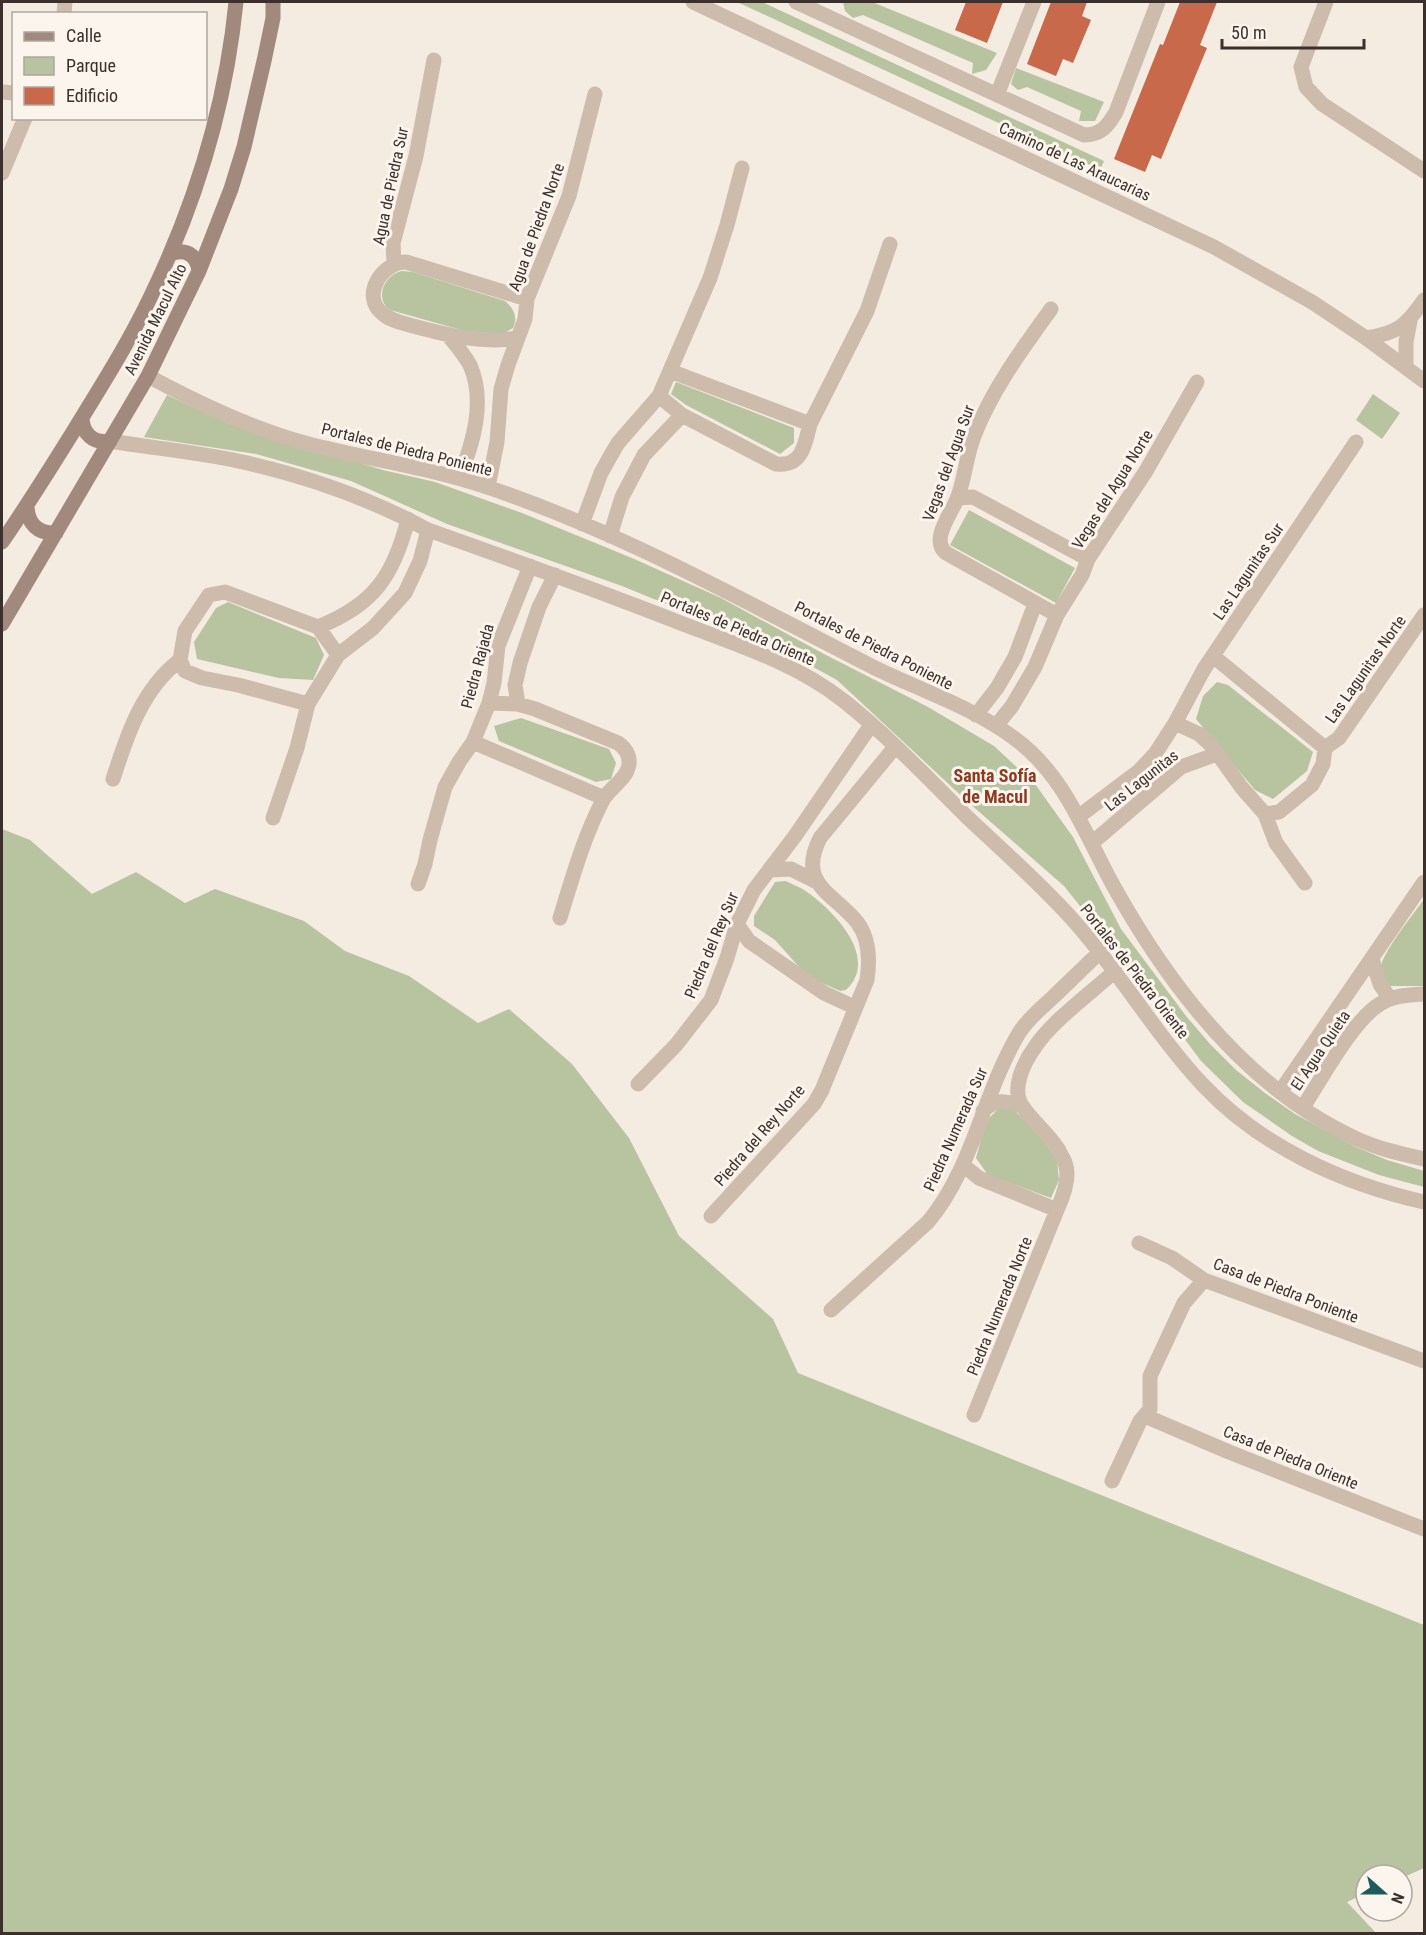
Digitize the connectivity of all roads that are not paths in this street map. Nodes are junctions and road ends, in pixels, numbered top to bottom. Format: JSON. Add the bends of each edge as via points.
{"nodes":[{"id":1,"x":236,"y":2,"type":"edge"},
{"id":2,"x":273,"y":2,"type":"edge"},
{"id":3,"x":693,"y":2,"type":"edge"},
{"id":4,"x":796,"y":2,"type":"edge"},
{"id":5,"x":1034,"y":2,"type":"edge"},
{"id":6,"x":1158,"y":2,"type":"edge"},
{"id":7,"x":1326,"y":2,"type":"edge"},
{"id":8,"x":821,"y":7,"type":"edge"},
{"id":9,"x":434,"y":60,"type":"dead end"},
{"id":10,"x":595,"y":93,"type":"dead end"},
{"id":11,"x":997,"y":95,"type":"junction"},
{"id":12,"x":24,"y":120,"type":"edge"},
{"id":13,"x":742,"y":168,"type":"dead end"},
{"id":14,"x":1425,"y":171,"type":"edge"},
{"id":15,"x":2,"y":173,"type":"edge"},
{"id":16,"x":890,"y":244,"type":"dead end"},
{"id":17,"x":170,"y":254,"type":"junction"},
{"id":18,"x":394,"y":264,"type":"junction"},
{"id":19,"x":199,"y":272,"type":"junction"},
{"id":20,"x":527,"y":299,"type":"junction"},
{"id":21,"x":1425,"y":300,"type":"edge"},
{"id":22,"x":1051,"y":309,"type":"dead end"},
{"id":23,"x":1410,"y":321,"type":"junction"},
{"id":24,"x":448,"y":335,"type":"junction"},
{"id":25,"x":518,"y":338,"type":"junction"},
{"id":26,"x":1366,"y":338,"type":"junction"},
{"id":27,"x":1406,"y":367,"type":"junction"},
{"id":28,"x":670,"y":371,"type":"junction"},
{"id":29,"x":148,"y":376,"type":"junction"},
{"id":30,"x":1425,"y":381,"type":"edge"},
{"id":31,"x":1197,"y":382,"type":"dead end"},
{"id":32,"x":659,"y":396,"type":"junction"},
{"id":33,"x":682,"y":415,"type":"junction"},
{"id":34,"x":82,"y":417,"type":"junction"},
{"id":35,"x":810,"y":424,"type":"junction"},
{"id":36,"x":110,"y":441,"type":"junction"},
{"id":37,"x":1356,"y":442,"type":"dead end"},
{"id":38,"x":459,"y":478,"type":"junction"},
{"id":39,"x":488,"y":487,"type":"junction"},
{"id":40,"x":958,"y":498,"type":"junction"},
{"id":41,"x":27,"y":507,"type":"junction"},
{"id":42,"x":408,"y":519,"type":"junction"},
{"id":43,"x":582,"y":524,"type":"junction"},
{"id":44,"x":428,"y":530,"type":"junction"},
{"id":45,"x":56,"y":533,"type":"junction"},
{"id":46,"x":609,"y":536,"type":"junction"},
{"id":47,"x":2,"y":543,"type":"edge"},
{"id":48,"x":1088,"y":560,"type":"junction"},
{"id":49,"x":530,"y":566,"type":"junction"},
{"id":50,"x":555,"y":575,"type":"junction"},
{"id":51,"x":1035,"y":604,"type":"junction"},
{"id":52,"x":1057,"y":615,"type":"junction"},
{"id":53,"x":1425,"y":615,"type":"edge"},
{"id":54,"x":2,"y":624,"type":"edge"},
{"id":55,"x":318,"y":627,"type":"junction"},
{"id":56,"x":339,"y":655,"type":"junction"},
{"id":57,"x":1213,"y":656,"type":"junction"},
{"id":58,"x":180,"y":660,"type":"junction"},
{"id":59,"x":489,"y":703,"type":"junction"},
{"id":60,"x":308,"y":704,"type":"junction"},
{"id":61,"x":518,"y":704,"type":"junction"},
{"id":62,"x":975,"y":715,"type":"junction"},
{"id":63,"x":1174,"y":723,"type":"junction"},
{"id":64,"x":871,"y":725,"type":"junction"},
{"id":65,"x":996,"y":726,"type":"junction"},
{"id":66,"x":473,"y":742,"type":"junction"},
{"id":67,"x":895,"y":747,"type":"junction"},
{"id":68,"x":1325,"y":748,"type":"junction"},
{"id":69,"x":1217,"y":754,"type":"junction"},
{"id":70,"x":113,"y":779,"type":"dead end"},
{"id":71,"x":604,"y":798,"type":"junction"},
{"id":72,"x":1264,"y":814,"type":"junction"},
{"id":73,"x":1078,"y":817,"type":"junction"},
{"id":74,"x":273,"y":818,"type":"dead end"},
{"id":75,"x":1092,"y":843,"type":"junction"},
{"id":76,"x":769,"y":870,"type":"junction"},
{"id":77,"x":815,"y":881,"type":"junction"},
{"id":78,"x":1425,"y":882,"type":"edge"},
{"id":79,"x":1305,"y":883,"type":"dead end"},
{"id":80,"x":418,"y":884,"type":"dead end"},
{"id":81,"x":561,"y":918,"type":"dead end"},
{"id":82,"x":737,"y":924,"type":"junction"},
{"id":83,"x":1100,"y":952,"type":"junction"},
{"id":84,"x":1372,"y":959,"type":"junction"},
{"id":85,"x":1115,"y":971,"type":"junction"},
{"id":86,"x":1425,"y":994,"type":"edge"},
{"id":87,"x":1390,"y":999,"type":"junction"},
{"id":88,"x":854,"y":1007,"type":"junction"},
{"id":89,"x":638,"y":1084,"type":"dead end"},
{"id":90,"x":1280,"y":1092,"type":"junction"},
{"id":91,"x":1021,"y":1106,"type":"junction"},
{"id":92,"x":1303,"y":1107,"type":"junction"},
{"id":93,"x":983,"y":1111,"type":"junction"},
{"id":94,"x":1425,"y":1159,"type":"edge"},
{"id":95,"x":963,"y":1165,"type":"junction"},
{"id":96,"x":1425,"y":1202,"type":"edge"},
{"id":97,"x":1057,"y":1210,"type":"junction"},
{"id":98,"x":711,"y":1216,"type":"dead end"},
{"id":99,"x":1139,"y":1243,"type":"dead end"},
{"id":100,"x":1204,"y":1280,"type":"junction"},
{"id":101,"x":831,"y":1310,"type":"dead end"},
{"id":102,"x":1425,"y":1361,"type":"edge"},
{"id":103,"x":974,"y":1415,"type":"dead end"},
{"id":104,"x":1145,"y":1416,"type":"junction"},
{"id":105,"x":1113,"y":1481,"type":"dead end"},
{"id":106,"x":1425,"y":1529,"type":"edge"}],
"edges":[{"from":1,"to":17,"type":"street","name":"Avenida Macul Alto","via":[[214,123]]},
{"from":2,"to":19,"type":"street","name":"Avenida Macul Alto","via":[[273,18],[244,147]]},
{"from":3,"to":26,"type":"street","name":"Camino de Las Araucarias","via":[[1214,247],[1312,302]]},
{"from":4,"to":8,"type":"street"},
{"from":5,"to":11,"type":"street"},
{"from":6,"to":11,"type":"street","via":[[1116,112],[1100,132],[1084,135]]},
{"from":7,"to":14,"type":"street","via":[[1301,67],[1306,87],[1322,104]]},
{"from":8,"to":11,"type":"street"},
{"from":9,"to":18,"type":"street","name":"Agua de Piedra Sur","via":[[416,156],[393,243]]},
{"from":10,"to":20,"type":"street","name":"Agua de Piedra Norte","via":[[569,196]]},
{"from":12,"to":15,"type":"street"},
{"from":13,"to":28,"type":"street","via":[[710,278]]},
{"from":16,"to":35,"type":"street","via":[[867,310]]},
{"from":17,"to":19,"type":"street","via":[[190,254]]},
{"from":17,"to":34,"type":"street","name":"Avenida Macul Alto","via":[[128,342]]},
{"from":18,"to":20,"type":"street","via":[[415,264]]},
{"from":18,"to":24,"type":"street","name":"Agua de Piedra Sur","via":[[382,273],[374,287],[378,310],[395,320]]},
{"from":19,"to":29,"type":"street","name":"Avenida Macul Alto"},
{"from":20,"to":25,"type":"street","name":"Agua de Piedra Norte"},
{"from":21,"to":23,"type":"street"},
{"from":22,"to":40,"type":"street","name":"Vegas del Agua Sur","via":[[994,394],[974,437]]},
{"from":23,"to":26,"type":"street","via":[[1390,332]]},
{"from":23,"to":27,"type":"street"},
{"from":24,"to":25,"type":"street"},
{"from":24,"to":38,"type":"street","via":[[470,367],[477,396],[471,445]]},
{"from":25,"to":39,"type":"street","name":"Agua de Piedra Norte","via":[[501,389],[497,442]]},
{"from":26,"to":27,"type":"street","name":"Camino de Las Araucarias"},
{"from":27,"to":30,"type":"street","name":"Camino de Las Araucarias"},
{"from":28,"to":32,"type":"street"},
{"from":28,"to":35,"type":"street"},
{"from":29,"to":36,"type":"street","name":"Avenida Macul Alto"},
{"from":29,"to":38,"type":"street","name":"Portales de Piedra Poniente","via":[[203,405],[268,431]]},
{"from":31,"to":48,"type":"street","name":"Vegas del Agua Norte"},
{"from":32,"to":33,"type":"street"},
{"from":32,"to":43,"type":"street","via":[[618,443],[601,473]]},
{"from":33,"to":35,"type":"street","via":[[776,464],[786,465],[801,453]]},
{"from":33,"to":46,"type":"street","via":[[644,455],[621,497]]},
{"from":34,"to":36,"type":"street","via":[[87,434],[98,441]]},
{"from":34,"to":41,"type":"street","name":"Avenida Macul Alto"},
{"from":36,"to":42,"type":"street","name":"Portales de Piedra Oriente","via":[[277,470]]},
{"from":36,"to":45,"type":"street","name":"Avenida Macul Alto"},
{"from":37,"to":57,"type":"street","name":"Las Lagunitas Sur"},
{"from":38,"to":39,"type":"street","name":"Portales de Piedra Poniente"},
{"from":39,"to":43,"type":"street","name":"Portales de Piedra Poniente"},
{"from":40,"to":48,"type":"street","via":[[974,497]]},
{"from":40,"to":51,"type":"street","name":"Vegas del Agua Sur","via":[[939,538],[941,550]]},
{"from":41,"to":45,"type":"street","via":[[35,528]]},
{"from":41,"to":47,"type":"street","name":"Avenida Macul Alto"},
{"from":42,"to":44,"type":"street","name":"Portales de Piedra Oriente"},
{"from":42,"to":55,"type":"street","via":[[393,566],[374,592],[348,613]]},
{"from":43,"to":46,"type":"street","name":"Portales de Piedra Poniente"},
{"from":44,"to":49,"type":"street","name":"Portales de Piedra Oriente"},
{"from":44,"to":56,"type":"street","via":[[420,561],[405,593],[373,628]]},
{"from":45,"to":54,"type":"street","name":"Avenida Macul Alto"},
{"from":46,"to":62,"type":"street","name":"Portales de Piedra Poniente","via":[[645,550]]},
{"from":48,"to":52,"type":"street","name":"Vegas del Agua Norte"},
{"from":49,"to":50,"type":"street","name":"Portales de Piedra Oriente"},
{"from":49,"to":59,"type":"street","name":"Piedra Rajada","via":[[498,646]]},
{"from":50,"to":61,"type":"street","via":[[520,663],[514,685]]},
{"from":50,"to":64,"type":"street","name":"Portales de Piedra Oriente","via":[[788,666],[826,688]]},
{"from":51,"to":52,"type":"street"},
{"from":51,"to":62,"type":"street","via":[[1015,657]]},
{"from":52,"to":65,"type":"street","name":"Vegas del Agua Norte","via":[[1035,667]]},
{"from":53,"to":68,"type":"street","name":"Las Lagunitas Norte","via":[[1339,738]]},
{"from":55,"to":56,"type":"street"},
{"from":55,"to":58,"type":"street","via":[[225,592],[209,596],[195,613],[184,631]]},
{"from":56,"to":60,"type":"street"},
{"from":57,"to":63,"type":"street","name":"Las Lagunitas Sur"},
{"from":57,"to":68,"type":"street"},
{"from":58,"to":60,"type":"street","via":[[185,671],[202,678]]},
{"from":58,"to":70,"type":"street","via":[[168,669],[139,707]]},
{"from":59,"to":61,"type":"street"},
{"from":59,"to":66,"type":"street","name":"Piedra Rajada"},
{"from":60,"to":74,"type":"street"},
{"from":61,"to":71,"type":"street","via":[[624,747],[628,753],[627,773]]},
{"from":62,"to":65,"type":"street","name":"Portales de Piedra Poniente"},
{"from":63,"to":69,"type":"street","via":[[1199,734]]},
{"from":63,"to":73,"type":"street","name":"Las Lagunitas","via":[[1139,771]]},
{"from":64,"to":67,"type":"street","name":"Portales de Piedra Oriente"},
{"from":64,"to":76,"type":"street","name":"Piedra del Rey Sur"},
{"from":65,"to":73,"type":"street","name":"Portales de Piedra Poniente","via":[[1048,768]]},
{"from":66,"to":71,"type":"street"},
{"from":66,"to":80,"type":"street","name":"Piedra Rajada","via":[[445,787]]},
{"from":67,"to":77,"type":"street","via":[[820,838],[813,861]]},
{"from":67,"to":83,"type":"street","name":"Portales de Piedra Oriente","via":[[1073,919]]},
{"from":68,"to":72,"type":"street","name":"Las Lagunitas Norte","via":[[1323,764],[1312,785],[1279,812]]},
{"from":69,"to":72,"type":"street"},
{"from":69,"to":75,"type":"street","name":"Las Lagunitas","via":[[1181,767]]},
{"from":71,"to":81,"type":"street"},
{"from":72,"to":79,"type":"street","via":[[1276,843]]},
{"from":73,"to":75,"type":"street","name":"Portales de Piedra Poniente"},
{"from":75,"to":90,"type":"street","name":"Portales de Piedra Poniente","via":[[1168,973],[1209,1024]]},
{"from":76,"to":77,"type":"street","via":[[791,869]]},
{"from":76,"to":82,"type":"street","name":"Piedra del Rey Sur"},
{"from":77,"to":88,"type":"street","name":"Piedra del Rey Norte","via":[[858,923],[868,947],[867,980]]},
{"from":78,"to":84,"type":"street","name":"El Agua Quieta"},
{"from":82,"to":88,"type":"street","via":[[749,941],[824,993]]},
{"from":82,"to":89,"type":"street","name":"Piedra del Rey Sur","via":[[711,1000],[676,1045]]},
{"from":83,"to":85,"type":"street","name":"Portales de Piedra Oriente"},
{"from":83,"to":93,"type":"street","name":"Piedra Numerada Sur","via":[[1021,1030]]},
{"from":84,"to":87,"type":"street"},
{"from":84,"to":90,"type":"street","name":"El Agua Quieta"},
{"from":85,"to":91,"type":"street","via":[[1035,1046],[1020,1077]]},
{"from":85,"to":96,"type":"street","name":"Portales de Piedra Oriente","via":[[1203,1086],[1248,1124],[1330,1172],[1361,1185]]},
{"from":86,"to":87,"type":"street"},
{"from":87,"to":92,"type":"street","name":"El Agua Quieta","via":[[1363,1019]]},
{"from":88,"to":98,"type":"street","name":"Piedra del Rey Norte","via":[[814,1104]]},
{"from":90,"to":92,"type":"street","name":"Portales de Piedra Poniente"},
{"from":91,"to":93,"type":"street","via":[[1001,1101],[991,1103]]},
{"from":91,"to":97,"type":"street","name":"Piedra Numerada Norte","via":[[1052,1139],[1066,1162],[1064,1191]]},
{"from":92,"to":94,"type":"street","name":"Portales de Piedra Poniente","via":[[1357,1139]]},
{"from":93,"to":95,"type":"street","name":"Piedra Numerada Sur"},
{"from":95,"to":97,"type":"street","via":[[978,1178]]},
{"from":95,"to":101,"type":"street","name":"Piedra Numerada Sur","via":[[941,1207],[928,1222]]},
{"from":97,"to":103,"type":"street","name":"Piedra Numerada Norte"},
{"from":99,"to":100,"type":"street","name":"Casa de Piedra Poniente","via":[[1172,1258]]},
{"from":100,"to":102,"type":"street","name":"Casa de Piedra Poniente"},
{"from":100,"to":104,"type":"street","via":[[1184,1303],[1150,1376],[1150,1409]]},
{"from":104,"to":105,"type":"street"},
{"from":104,"to":106,"type":"street","name":"Casa de Piedra Oriente"}]}
